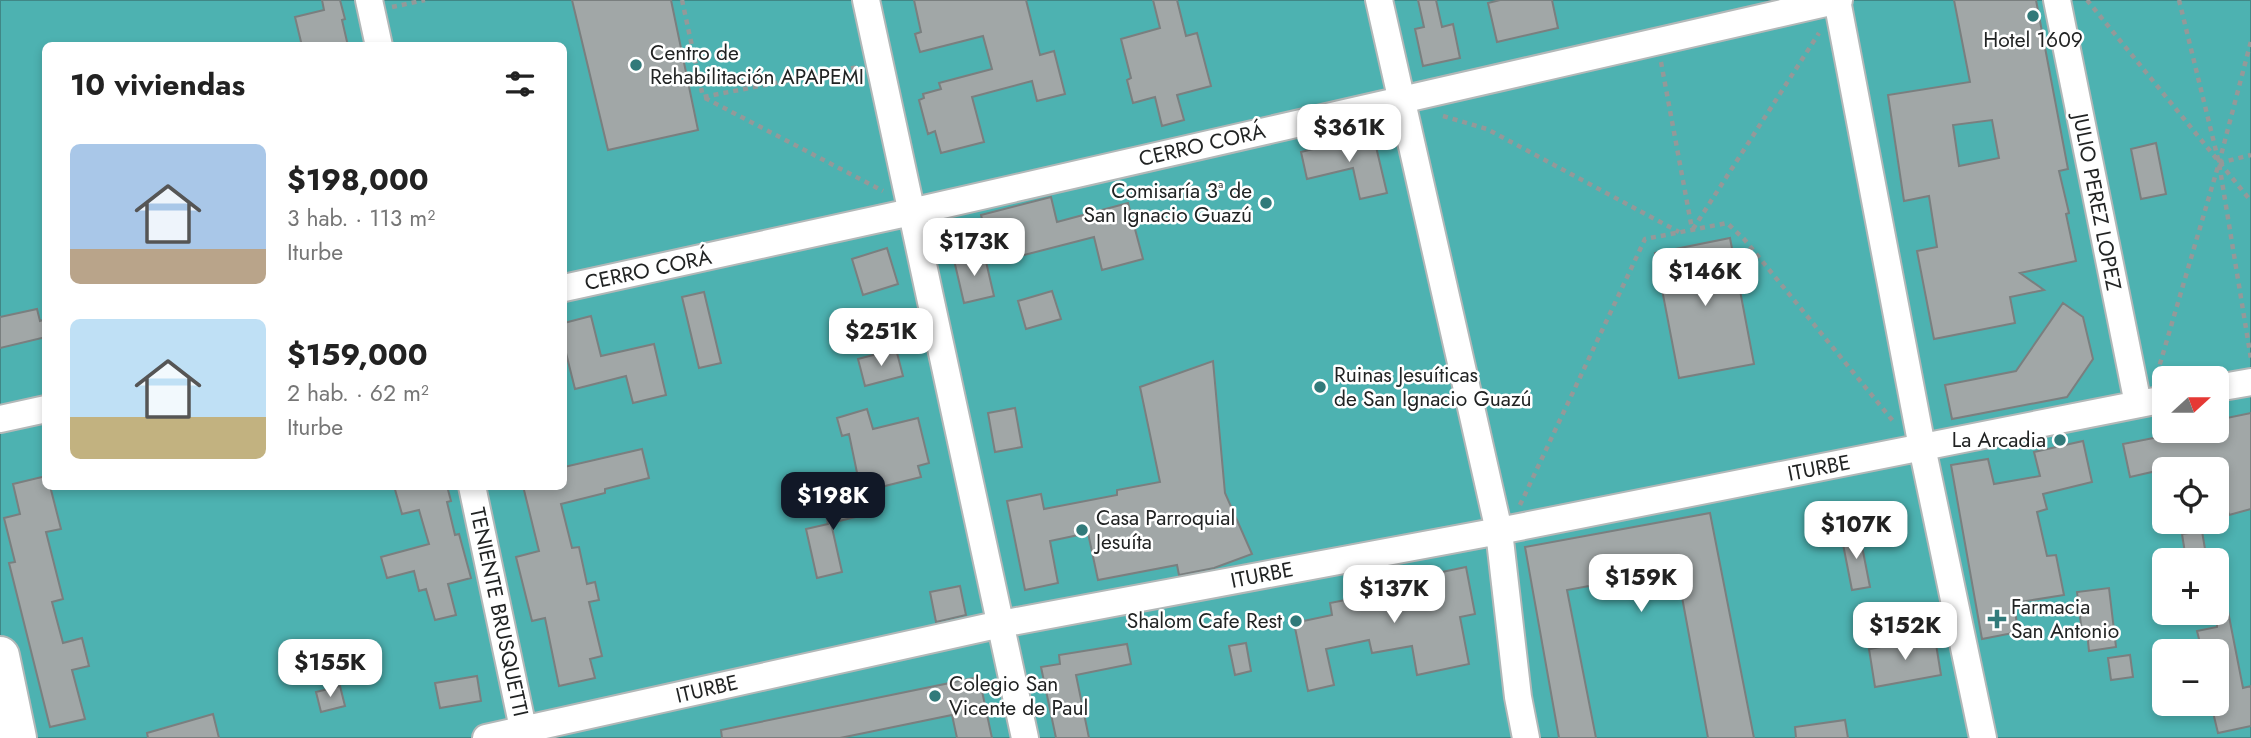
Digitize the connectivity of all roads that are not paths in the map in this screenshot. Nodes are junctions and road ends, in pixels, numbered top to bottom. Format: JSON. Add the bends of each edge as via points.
{"nodes":[{"id":1,"x":866,"y":0,"type":"edge"},
{"id":2,"x":1379,"y":0,"type":"edge"},
{"id":3,"x":1838,"y":0,"type":"edge"},
{"id":4,"x":2057,"y":0,"type":"edge"},
{"id":5,"x":379,"y":4,"type":"edge"},
{"id":6,"x":379,"y":42,"type":"edge"},
{"id":7,"x":1403,"y":99,"type":"junction"},
{"id":8,"x":911,"y":212,"type":"junction"},
{"id":9,"x":567,"y":287,"type":"edge"},
{"id":10,"x":2251,"y":382,"type":"edge"},
{"id":11,"x":2230,"y":386,"type":"edge"},
{"id":12,"x":2152,"y":395,"type":"edge"},
{"id":13,"x":2138,"y":404,"type":"junction"},
{"id":14,"x":42,"y":410,"type":"edge"},
{"id":15,"x":0,"y":419,"type":"edge"},
{"id":16,"x":1922,"y":447,"type":"junction"},
{"id":17,"x":473,"y":490,"type":"edge"},
{"id":18,"x":1499,"y":531,"type":"junction"},
{"id":19,"x":1001,"y":624,"type":"junction"},
{"id":20,"x":0,"y":656,"type":"edge"},
{"id":21,"x":524,"y":734,"type":"edge"},
{"id":22,"x":17,"y":738,"type":"edge"},
{"id":23,"x":486,"y":738,"type":"edge"},
{"id":24,"x":1025,"y":738,"type":"edge"},
{"id":25,"x":1526,"y":738,"type":"edge"},
{"id":26,"x":1983,"y":738,"type":"edge"}],
"edges":[{"from":1,"to":8,"type":"street"},
{"from":2,"to":7,"type":"street"},
{"from":3,"to":7,"type":"street","name":"CERRO CORÁ"},
{"from":3,"to":16,"type":"street"},
{"from":4,"to":13,"type":"street","name":"JULIO PEREZ LOPEZ"},
{"from":5,"to":6,"type":"street"},
{"from":7,"to":8,"type":"street","name":"CERRO CORÁ"},
{"from":7,"to":18,"type":"street"},
{"from":8,"to":9,"type":"street","name":"CERRO CORÁ"},
{"from":8,"to":19,"type":"street"},
{"from":10,"to":11,"type":"street"},
{"from":12,"to":13,"type":"street","name":"ITURBE"},
{"from":13,"to":16,"type":"street","name":"ITURBE"},
{"from":14,"to":15,"type":"street"},
{"from":16,"to":18,"type":"street","name":"ITURBE"},
{"from":16,"to":26,"type":"street"},
{"from":17,"to":21,"type":"street","name":"TENIENTE BRUSQUETTI"},
{"from":18,"to":19,"type":"street","name":"ITURBE"},
{"from":18,"to":25,"type":"street"},
{"from":19,"to":21,"type":"street","name":"ITURBE"},
{"from":19,"to":24,"type":"street"},
{"from":20,"to":22,"type":"street"},
{"from":21,"to":23,"type":"street","name":"ITURBE"}]}
